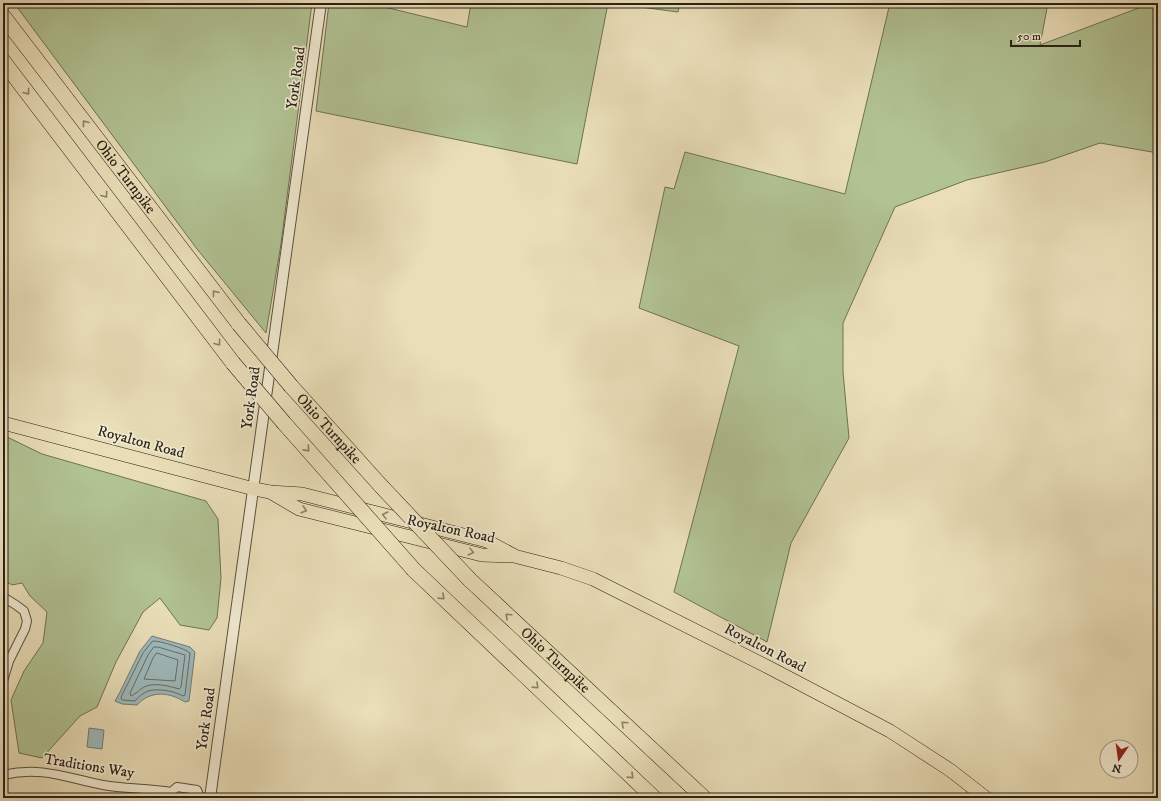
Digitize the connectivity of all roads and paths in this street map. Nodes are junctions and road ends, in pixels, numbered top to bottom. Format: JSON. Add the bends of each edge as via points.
{"nodes":[{"id":1,"x":321,"y":3,"type":"edge"},
{"id":2,"x":3,"y":16,"type":"edge"},
{"id":3,"x":3,"y":61,"type":"edge"},
{"id":4,"x":3,"y":423,"type":"edge"},
{"id":5,"x":254,"y":489,"type":"junction"},
{"id":6,"x":3,"y":597,"type":"edge"},
{"id":7,"x":3,"y":681,"type":"edge"},
{"id":8,"x":3,"y":775,"type":"edge"},
{"id":9,"x":170,"y":792,"type":"junction"},
{"id":10,"x":178,"y":798,"type":"edge"},
{"id":11,"x":203,"y":798,"type":"edge"},
{"id":12,"x":654,"y":798,"type":"edge"},
{"id":13,"x":704,"y":798,"type":"edge"},
{"id":14,"x":986,"y":798,"type":"edge"}],
"edges":[{"from":1,"to":5,"type":"street","name":"York Road"},
{"from":13,"to":2,"type":"highway","name":"Ohio Turnpike","one_way":true,"bridge":true,"via":[[470,580],[291,386],[238,324]]},
{"from":3,"to":12,"type":"highway","name":"Ohio Turnpike","one_way":true,"bridge":true,"via":[[233,363],[284,423],[414,570]]},
{"from":4,"to":5,"type":"main road","name":"Royalton Road"},
{"from":5,"to":11,"type":"street","name":"York Road"},
{"from":5,"to":14,"type":"main road","name":"Royalton Road","via":[[302,494],[487,541],[514,556],[593,579],[890,731],[950,770]]},
{"from":6,"to":7,"type":"street","via":[[24,611],[27,621],[26,629],[9,661]]},
{"from":8,"to":9,"type":"street","name":"Traditions Way","via":[[29,771],[53,773],[104,785]]},
{"from":9,"to":10,"type":"street"},
{"from":9,"to":11,"type":"street","name":"Traditions Way","via":[[177,787],[197,790]]}]}
